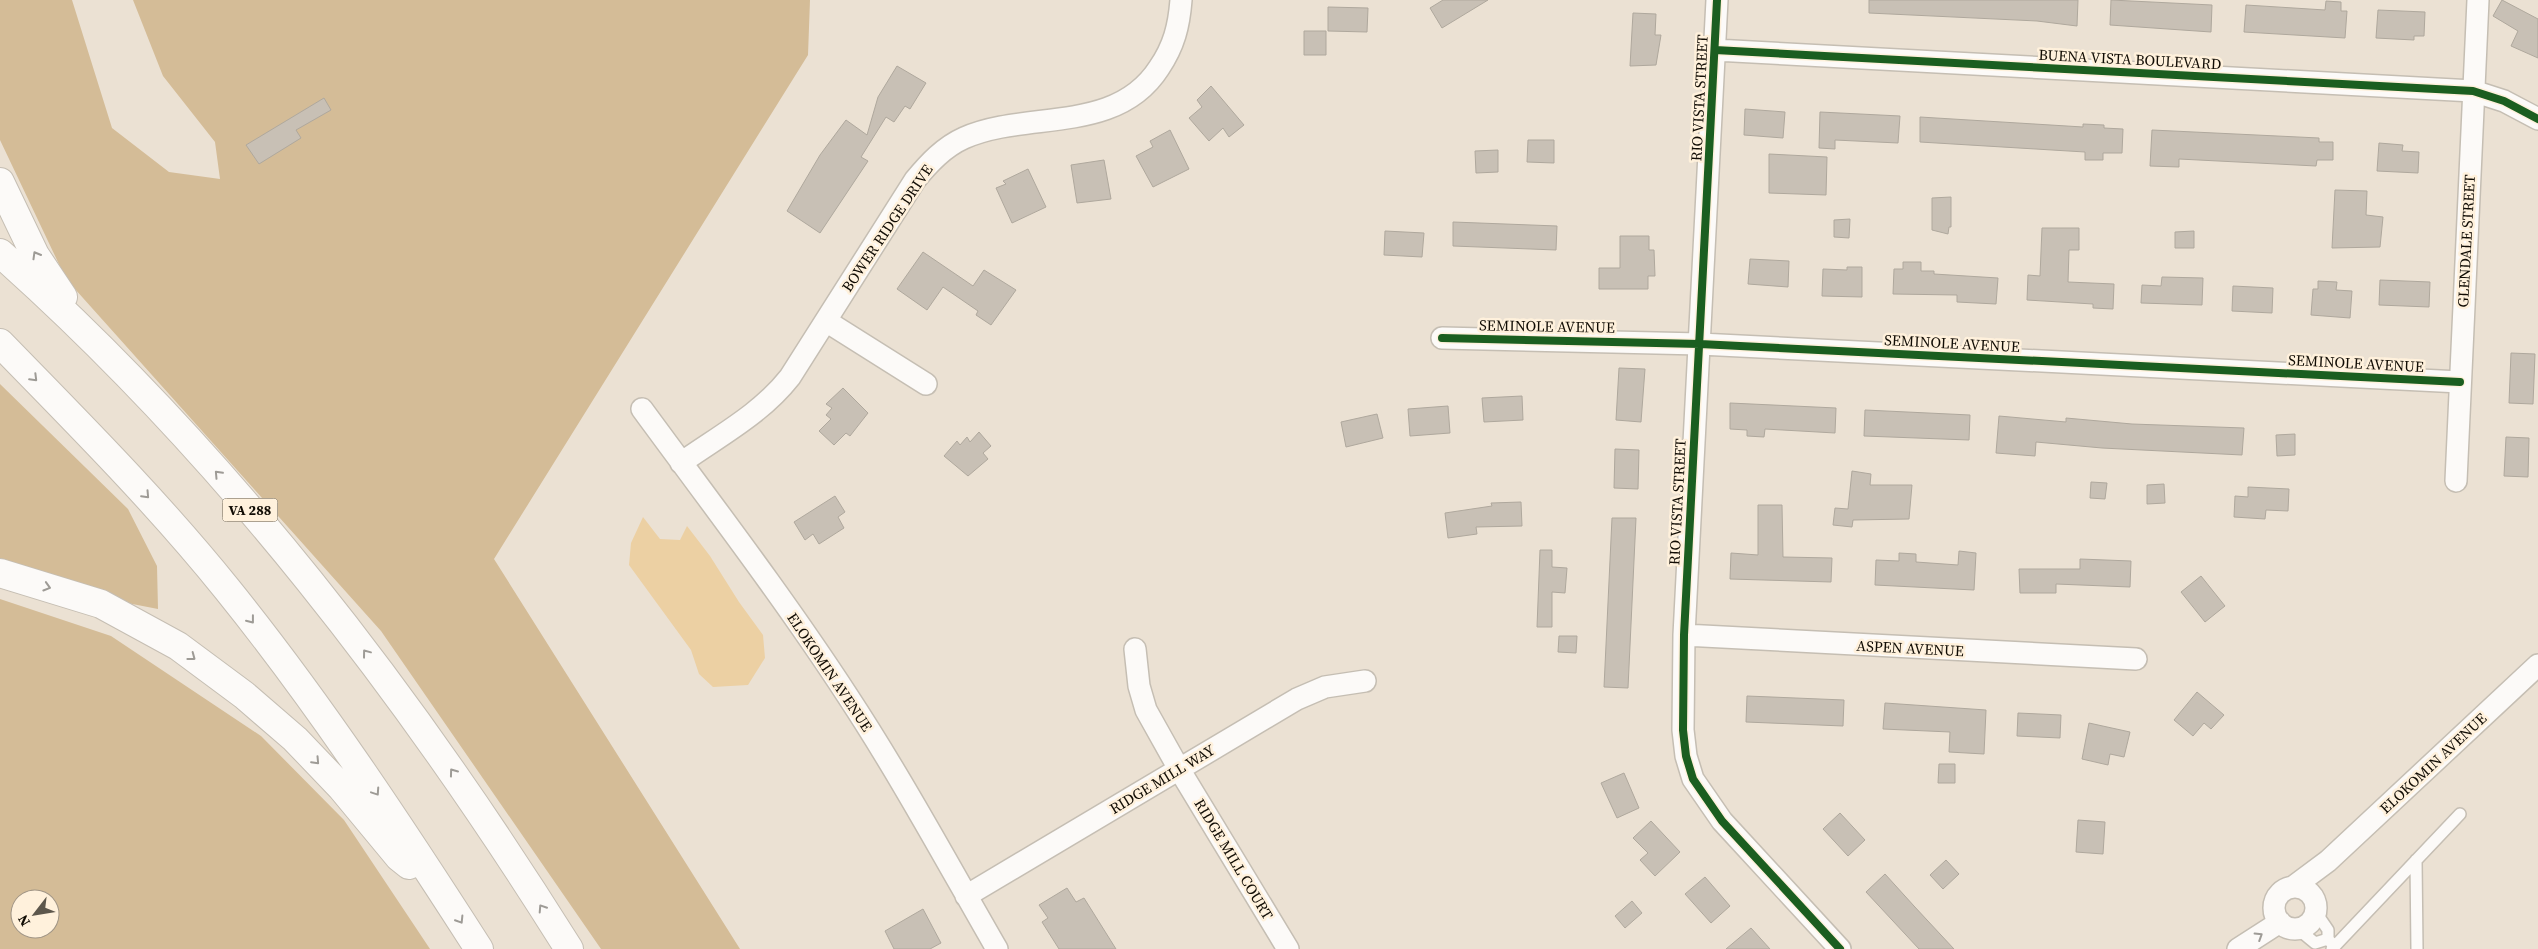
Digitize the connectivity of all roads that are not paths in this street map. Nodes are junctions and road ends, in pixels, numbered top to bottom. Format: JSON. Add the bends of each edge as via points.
{"nodes":[{"id":1,"x":1181,"y":0,"type":"edge"},
{"id":2,"x":1717,"y":0,"type":"edge"},
{"id":3,"x":2478,"y":0,"type":"edge"},
{"id":4,"x":1715,"y":50,"type":"junction"},
{"id":5,"x":2473,"y":91,"type":"junction"},
{"id":6,"x":2538,"y":118,"type":"edge"},
{"id":7,"x":0,"y":182,"type":"edge"},
{"id":8,"x":0,"y":253,"type":"edge"},
{"id":9,"x":826,"y":321,"type":"junction"},
{"id":10,"x":1442,"y":338,"type":"dead end"},
{"id":11,"x":91,"y":340,"type":"junction"},
{"id":12,"x":0,"y":343,"type":"edge"},
{"id":13,"x":1700,"y":344,"type":"junction"},
{"id":14,"x":2460,"y":382,"type":"junction"},
{"id":15,"x":926,"y":384,"type":"dead end"},
{"id":16,"x":642,"y":409,"type":"dead end"},
{"id":17,"x":681,"y":463,"type":"junction"},
{"id":18,"x":2456,"y":481,"type":"dead end"},
{"id":19,"x":0,"y":573,"type":"edge"},
{"id":20,"x":1684,"y":635,"type":"junction"},
{"id":21,"x":1135,"y":649,"type":"dead end"},
{"id":22,"x":2136,"y":659,"type":"dead end"},
{"id":23,"x":2538,"y":665,"type":"edge"},
{"id":24,"x":1365,"y":682,"type":"dead end"},
{"id":25,"x":1179,"y":769,"type":"junction"},
{"id":26,"x":2460,"y":814,"type":"dead end"},
{"id":27,"x":2416,"y":860,"type":"junction"},
{"id":28,"x":2328,"y":861,"type":"junction"},
{"id":29,"x":2293,"y":886,"type":"junction"},
{"id":30,"x":442,"y":891,"type":"junction"},
{"id":31,"x":966,"y":896,"type":"junction"},
{"id":32,"x":2314,"y":904,"type":"junction"},
{"id":33,"x":2289,"y":925,"type":"junction"},
{"id":34,"x":2331,"y":945,"type":"edge"},
{"id":35,"x":479,"y":949,"type":"edge"},
{"id":36,"x":568,"y":949,"type":"edge"},
{"id":37,"x":997,"y":949,"type":"edge"},
{"id":38,"x":1288,"y":949,"type":"edge"},
{"id":39,"x":1840,"y":949,"type":"edge"},
{"id":40,"x":2238,"y":949,"type":"edge"},
{"id":41,"x":2417,"y":949,"type":"edge"}],
"edges":[{"from":1,"to":9,"type":"street","name":"BOWER RIDGE DRIVE","via":[[1176,36],[1168,56],[1139,91],[1098,112],[1006,127],[965,138],[930,162],[915,180]]},
{"from":2,"to":4,"type":"street","name":"RIO VISTA STREET"},
{"from":3,"to":5,"type":"street","name":"GLENDALE STREET"},
{"from":4,"to":5,"type":"street","name":"BUENA VISTA BOULEVARD"},
{"from":4,"to":13,"type":"street","name":"RIO VISTA STREET"},
{"from":5,"to":6,"type":"street","name":"BUENA VISTA BOULEVARD","via":[[2504,101]]},
{"from":5,"to":14,"type":"street","name":"GLENDALE STREET"},
{"from":11,"to":7,"type":"highway","one_way":true,"via":[[35,255]]},
{"from":8,"to":11,"type":"highway"},
{"from":9,"to":15,"type":"street"},
{"from":9,"to":17,"type":"street","name":"BOWER RIDGE DRIVE","via":[[776,394],[744,421]]},
{"from":10,"to":13,"type":"street","name":"SEMINOLE AVENUE"},
{"from":36,"to":11,"type":"highway","number":"VA 288","one_way":true,"via":[[462,785],[330,606],[230,486]]},
{"from":12,"to":30,"type":"highway","one_way":true,"via":[[151,500],[226,588],[313,702]]},
{"from":13,"to":14,"type":"street","name":"SEMINOLE AVENUE"},
{"from":13,"to":20,"type":"street","name":"RIO VISTA STREET"},
{"from":14,"to":18,"type":"street","name":"GLENDALE STREET"},
{"from":16,"to":17,"type":"street","name":"ELOKOMIN AVENUE"},
{"from":17,"to":31,"type":"street","name":"ELOKOMIN AVENUE","via":[[847,695],[888,759]]},
{"from":19,"to":30,"type":"highway","one_way":true,"via":[[101,604],[178,646],[244,695],[295,739],[341,787],[399,857]]},
{"from":20,"to":22,"type":"street","name":"ASPEN AVENUE"},
{"from":20,"to":39,"type":"street","name":"RIO VISTA STREET","via":[[1683,730],[1693,779],[1722,821]]},
{"from":21,"to":25,"type":"street","name":"RIDGE MILL COURT","via":[[1142,698]]},
{"from":23,"to":28,"type":"street","name":"ELOKOMIN AVENUE"},
{"from":24,"to":25,"type":"street","name":"RIDGE MILL WAY","via":[[1325,687],[1297,699]]},
{"from":25,"to":31,"type":"street","name":"RIDGE MILL WAY"},
{"from":25,"to":38,"type":"street","name":"RIDGE MILL COURT"},
{"from":26,"to":27,"type":"lane"},
{"from":27,"to":34,"type":"lane"},
{"from":27,"to":41,"type":"lane"},
{"from":28,"to":29,"type":"street","name":"ELOKOMIN AVENUE"},
{"from":28,"to":32,"type":"street","name":"ELOKOMIN AVENUE"},
{"from":29,"to":32,"type":"street","via":[[2302,888]]},
{"from":29,"to":33,"type":"street","via":[[2282,891],[2274,903],[2276,917]]},
{"from":30,"to":35,"type":"highway","one_way":true},
{"from":31,"to":37,"type":"street","name":"ELOKOMIN AVENUE"},
{"from":32,"to":33,"type":"street","via":[[2309,922]]},
{"from":32,"to":34,"type":"lane","via":[[2328,930]]},
{"from":33,"to":34,"type":"lane","via":[[2315,943]]},
{"from":40,"to":33,"type":"street","one_way":true}]}
